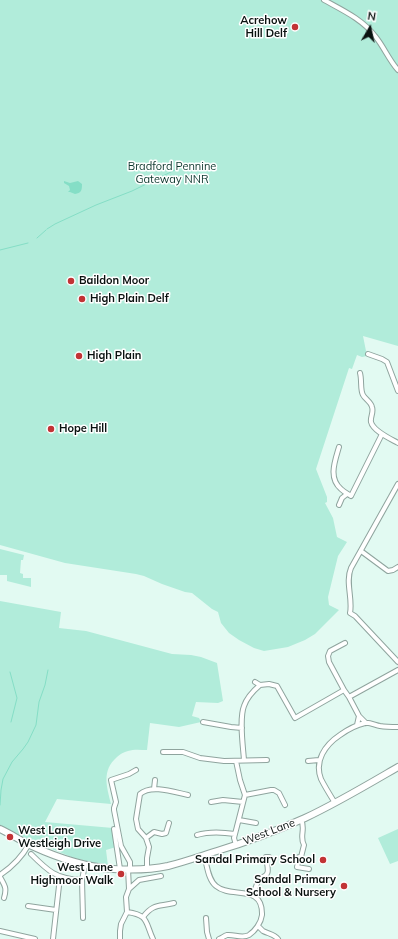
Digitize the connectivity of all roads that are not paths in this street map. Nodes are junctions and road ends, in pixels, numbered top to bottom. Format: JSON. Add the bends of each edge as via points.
{"nodes":[{"id":1,"x":324,"y":0,"type":"edge"},
{"id":2,"x":398,"y":70,"type":"edge"},
{"id":3,"x":368,"y":354,"type":"dead end"},
{"id":4,"x":398,"y":371,"type":"edge"},
{"id":5,"x":391,"y":372,"type":"junction"},
{"id":6,"x":360,"y":373,"type":"dead end"},
{"id":7,"x":398,"y":391,"type":"edge"},
{"id":8,"x":382,"y":434,"type":"junction"},
{"id":9,"x":398,"y":443,"type":"edge"},
{"id":10,"x":339,"y":447,"type":"dead end"},
{"id":11,"x":398,"y":484,"type":"edge"},
{"id":12,"x":349,"y":495,"type":"junction"},
{"id":13,"x":339,"y":505,"type":"dead end"},
{"id":14,"x":361,"y":551,"type":"junction"},
{"id":15,"x":398,"y":567,"type":"edge"},
{"id":16,"x":345,"y":643,"type":"dead end"},
{"id":17,"x":398,"y":662,"type":"edge"},
{"id":18,"x":398,"y":670,"type":"edge"},
{"id":19,"x":255,"y":682,"type":"dead end"},
{"id":20,"x":260,"y":685,"type":"junction"},
{"id":21,"x":344,"y":690,"type":"junction"},
{"id":22,"x":349,"y":697,"type":"junction"},
{"id":23,"x":359,"y":716,"type":"junction"},
{"id":24,"x":203,"y":722,"type":"dead end"},
{"id":25,"x":366,"y":723,"type":"junction"},
{"id":26,"x":358,"y":725,"type":"junction"},
{"id":27,"x":398,"y":727,"type":"edge"},
{"id":28,"x":242,"y":728,"type":"junction"},
{"id":29,"x":163,"y":752,"type":"dead end"},
{"id":30,"x":244,"y":760,"type":"junction"},
{"id":31,"x":267,"y":760,"type":"dead end"},
{"id":32,"x":319,"y":760,"type":"junction"},
{"id":33,"x":236,"y":761,"type":"junction"},
{"id":34,"x":308,"y":761,"type":"dead end"},
{"id":35,"x":398,"y":767,"type":"edge"},
{"id":36,"x":136,"y":770,"type":"dead end"},
{"id":37,"x":111,"y":775,"type":"dead end"},
{"id":38,"x":111,"y":780,"type":"junction"},
{"id":39,"x":155,"y":780,"type":"dead end"},
{"id":40,"x":156,"y":789,"type":"junction"},
{"id":41,"x":188,"y":795,"type":"dead end"},
{"id":42,"x":245,"y":795,"type":"junction"},
{"id":43,"x":211,"y":802,"type":"dead end"},
{"id":44,"x":243,"y":802,"type":"junction"},
{"id":45,"x":335,"y":803,"type":"junction"},
{"id":46,"x":284,"y":805,"type":"dead end"},
{"id":47,"x":239,"y":820,"type":"junction"},
{"id":48,"x":301,"y":820,"type":"junction"},
{"id":49,"x":169,"y":823,"type":"dead end"},
{"id":50,"x":256,"y":823,"type":"dead end"},
{"id":51,"x":0,"y":829,"type":"edge"},
{"id":52,"x":114,"y":829,"type":"dead end"},
{"id":53,"x":235,"y":834,"type":"junction"},
{"id":54,"x":197,"y":835,"type":"dead end"},
{"id":55,"x":146,"y":838,"type":"junction"},
{"id":56,"x":29,"y":844,"type":"junction"},
{"id":57,"x":236,"y":845,"type":"junction"},
{"id":58,"x":31,"y":854,"type":"dead end"},
{"id":59,"x":204,"y":855,"type":"junction"},
{"id":60,"x":269,"y":857,"type":"dead end"},
{"id":61,"x":85,"y":865,"type":"junction"},
{"id":62,"x":120,"y":869,"type":"junction"},
{"id":63,"x":129,"y":869,"type":"junction"},
{"id":64,"x":147,"y":869,"type":"junction"},
{"id":65,"x":309,"y":869,"type":"dead end"},
{"id":66,"x":0,"y":876,"type":"edge"},
{"id":67,"x":161,"y":876,"type":"dead end"},
{"id":68,"x":60,"y":877,"type":"junction"},
{"id":69,"x":82,"y":880,"type":"junction"},
{"id":70,"x":129,"y":888,"type":"junction"},
{"id":71,"x":253,"y":895,"type":"junction"},
{"id":72,"x":4,"y":898,"type":"dead end"},
{"id":73,"x":174,"y":903,"type":"dead end"},
{"id":74,"x":28,"y":906,"type":"dead end"},
{"id":75,"x":56,"y":910,"type":"junction"},
{"id":76,"x":127,"y":912,"type":"junction"},
{"id":77,"x":83,"y":918,"type":"dead end"},
{"id":78,"x":143,"y":918,"type":"junction"},
{"id":79,"x":206,"y":918,"type":"dead end"},
{"id":80,"x":258,"y":926,"type":"junction"},
{"id":81,"x":0,"y":931,"type":"edge"},
{"id":82,"x":6,"y":933,"type":"junction"},
{"id":83,"x":5,"y":939,"type":"edge"},
{"id":84,"x":35,"y":939,"type":"edge"},
{"id":85,"x":53,"y":939,"type":"edge"},
{"id":86,"x":120,"y":939,"type":"edge"},
{"id":87,"x":153,"y":939,"type":"edge"},
{"id":88,"x":209,"y":939,"type":"edge"},
{"id":89,"x":219,"y":939,"type":"edge"},
{"id":90,"x":278,"y":939,"type":"edge"}],
"edges":[{"from":1,"to":2,"type":"street","via":[[366,26],[376,36]]},
{"from":3,"to":5,"type":"street","via":[[387,362]]},
{"from":4,"to":5,"type":"street"},
{"from":5,"to":7,"type":"street"},
{"from":6,"to":8,"type":"street","via":[[362,394],[372,408],[372,424]]},
{"from":8,"to":9,"type":"street"},
{"from":8,"to":12,"type":"street"},
{"from":10,"to":12,"type":"street","via":[[334,464],[334,476],[341,490]]},
{"from":11,"to":14,"type":"street"},
{"from":12,"to":13,"type":"street","via":[[342,498]]},
{"from":14,"to":15,"type":"street","via":[[390,572]]},
{"from":14,"to":17,"type":"street","via":[[349,574],[350,613]]},
{"from":16,"to":21,"type":"street","via":[[330,651],[328,656]]},
{"from":18,"to":22,"type":"street"},
{"from":19,"to":20,"type":"street"},
{"from":20,"to":21,"type":"street","via":[[277,686],[295,718]]},
{"from":20,"to":28,"type":"street","via":[[249,696],[244,707]]},
{"from":21,"to":22,"type":"street"},
{"from":22,"to":23,"type":"street"},
{"from":23,"to":25,"type":"street"},
{"from":23,"to":26,"type":"street"},
{"from":24,"to":28,"type":"street"},
{"from":25,"to":26,"type":"street"},
{"from":25,"to":27,"type":"street"},
{"from":26,"to":32,"type":"street","via":[[332,741]]},
{"from":28,"to":30,"type":"street"},
{"from":29,"to":33,"type":"street","via":[[183,752],[200,758]]},
{"from":30,"to":31,"type":"street"},
{"from":30,"to":33,"type":"street"},
{"from":32,"to":34,"type":"street"},
{"from":32,"to":45,"type":"street","via":[[321,777]]},
{"from":33,"to":42,"type":"street"},
{"from":35,"to":45,"type":"street","name":"West Lane"},
{"from":36,"to":38,"type":"street"},
{"from":37,"to":38,"type":"street"},
{"from":38,"to":63,"type":"street","via":[[121,846],[130,862]]},
{"from":39,"to":40,"type":"street"},
{"from":40,"to":41,"type":"street"},
{"from":40,"to":55,"type":"street","via":[[142,792],[139,797],[136,824]]},
{"from":42,"to":44,"type":"street"},
{"from":42,"to":46,"type":"street","via":[[274,790],[279,793]]},
{"from":43,"to":44,"type":"street"},
{"from":44,"to":47,"type":"street"},
{"from":45,"to":48,"type":"street","name":"West Lane"},
{"from":47,"to":50,"type":"street"},
{"from":47,"to":53,"type":"street"},
{"from":48,"to":57,"type":"street","name":"West Lane"},
{"from":48,"to":65,"type":"street","via":[[304,846],[297,867]]},
{"from":49,"to":55,"type":"street","via":[[166,833],[154,832]]},
{"from":51,"to":56,"type":"street","name":"West Lane"},
{"from":52,"to":62,"type":"street"},
{"from":53,"to":54,"type":"street","via":[[216,832]]},
{"from":53,"to":57,"type":"street"},
{"from":55,"to":64,"type":"street","via":[[149,847]]},
{"from":56,"to":61,"type":"street","name":"West Lane"},
{"from":56,"to":66,"type":"street","via":[[24,854]]},
{"from":57,"to":59,"type":"street","name":"West Lane"},
{"from":58,"to":68,"type":"street"},
{"from":59,"to":64,"type":"street","name":"West Lane"},
{"from":59,"to":71,"type":"street","via":[[215,886],[221,890]]},
{"from":60,"to":71,"type":"street","via":[[266,857],[267,875],[260,878]]},
{"from":61,"to":62,"type":"street","name":"West Lane"},
{"from":61,"to":69,"type":"street"},
{"from":62,"to":63,"type":"street","name":"West Lane"},
{"from":63,"to":64,"type":"street","name":"West Lane"},
{"from":63,"to":70,"type":"street"},
{"from":66,"to":72,"type":"street","via":[[6,890]]},
{"from":67,"to":70,"type":"street","via":[[140,880]]},
{"from":68,"to":69,"type":"street"},
{"from":68,"to":75,"type":"street"},
{"from":69,"to":77,"type":"street"},
{"from":70,"to":76,"type":"street","via":[[126,897]]},
{"from":71,"to":80,"type":"street","via":[[261,907],[261,920]]},
{"from":73,"to":78,"type":"street","via":[[154,907]]},
{"from":74,"to":75,"type":"street"},
{"from":75,"to":85,"type":"street"},
{"from":76,"to":78,"type":"street"},
{"from":76,"to":86,"type":"street","via":[[121,924]]},
{"from":78,"to":87,"type":"street"},
{"from":79,"to":88,"type":"street"},
{"from":80,"to":89,"type":"street","via":[[248,936],[230,935]]},
{"from":80,"to":90,"type":"street"},
{"from":81,"to":82,"type":"street"},
{"from":82,"to":83,"type":"street"},
{"from":82,"to":84,"type":"street"}]}
